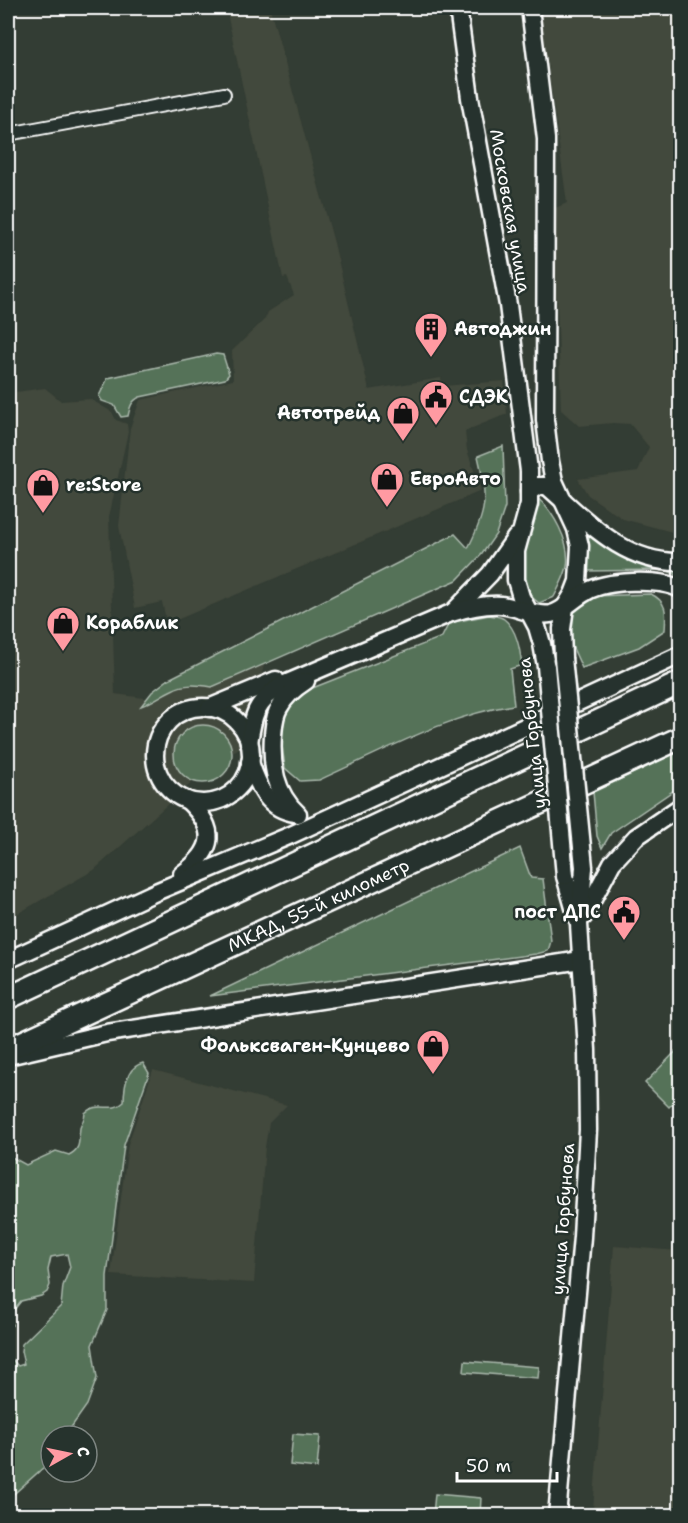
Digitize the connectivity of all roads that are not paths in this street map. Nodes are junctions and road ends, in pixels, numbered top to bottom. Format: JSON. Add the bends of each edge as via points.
{"nodes":[{"id":1,"x":458,"y":8,"type":"edge"},
{"id":2,"x":530,"y":8,"type":"edge"},
{"id":3,"x":224,"y":94,"type":"dead end"},
{"id":4,"x":8,"y":134,"type":"edge"},
{"id":5,"x":529,"y":492,"type":"junction"},
{"id":6,"x":564,"y":501,"type":"junction"},
{"id":7,"x":522,"y":529,"type":"junction"},
{"id":8,"x":677,"y":562,"type":"edge"},
{"id":9,"x":681,"y":589,"type":"edge"},
{"id":10,"x":565,"y":606,"type":"junction"},
{"id":11,"x":528,"y":611,"type":"junction"},
{"id":12,"x":451,"y":613,"type":"junction"},
{"id":13,"x":677,"y":655,"type":"edge"},
{"id":14,"x":326,"y":667,"type":"junction"},
{"id":15,"x":681,"y":682,"type":"edge"},
{"id":16,"x":209,"y":708,"type":"junction"},
{"id":17,"x":681,"y":738,"type":"edge"},
{"id":18,"x":249,"y":743,"type":"junction"},
{"id":19,"x":250,"y":762,"type":"junction"},
{"id":20,"x":187,"y":800,"type":"junction"},
{"id":21,"x":365,"y":800,"type":"junction"},
{"id":22,"x":681,"y":807,"type":"edge"},
{"id":23,"x":298,"y":813,"type":"junction"},
{"id":24,"x":566,"y":876,"type":"junction"},
{"id":25,"x":602,"y":882,"type":"junction"},
{"id":26,"x":158,"y":891,"type":"junction"},
{"id":27,"x":583,"y":891,"type":"junction"},
{"id":28,"x":579,"y":924,"type":"junction"},
{"id":29,"x":8,"y":960,"type":"edge"},
{"id":30,"x":581,"y":960,"type":"junction"},
{"id":31,"x":8,"y":998,"type":"edge"},
{"id":32,"x":8,"y":1049,"type":"edge"},
{"id":33,"x":8,"y":1057,"type":"edge"},
{"id":34,"x":557,"y":1515,"type":"edge"}],
"edges":[{"from":1,"to":5,"type":"street","name":"Московская улица","via":[[470,98],[508,305]]},
{"from":2,"to":6,"type":"street","name":"Московская улица","via":[[546,139],[546,420],[554,481]]},
{"from":3,"to":4,"type":"street"},
{"from":5,"to":6,"type":"street","via":[[547,486]]},
{"from":5,"to":7,"type":"street","name":"Московская улица"},
{"from":6,"to":8,"type":"street","via":[[616,545],[643,557]]},
{"from":6,"to":10,"type":"street","name":"Московская улица","via":[[576,529],[581,563],[573,594]]},
{"from":7,"to":11,"type":"street","name":"улица Горбунова","via":[[516,572]]},
{"from":7,"to":12,"type":"street","via":[[490,574]]},
{"from":9,"to":10,"type":"street","via":[[660,583],[615,584],[586,591]]},
{"from":10,"to":11,"type":"street","via":[[552,614]]},
{"from":10,"to":27,"type":"street","name":"улица Горбунова","bridge":true,"via":[[562,658],[584,867]]},
{"from":11,"to":12,"type":"street","via":[[502,605],[469,607]]},
{"from":11,"to":24,"type":"street","name":"улица Горбунова","bridge":true,"via":[[543,644]]},
{"from":12,"to":14,"type":"street"},
{"from":13,"to":21,"type":"street"},
{"from":14,"to":16,"type":"street","via":[[289,674]]},
{"from":14,"to":18,"type":"street","via":[[280,686],[263,699],[252,719]]},
{"from":14,"to":23,"type":"street","via":[[286,697],[274,723],[273,770],[286,800]]},
{"from":15,"to":31,"type":"highway"},
{"from":16,"to":18,"type":"street","via":[[234,720]]},
{"from":16,"to":20,"type":"street","via":[[191,709],[174,717],[158,739],[155,758],[160,776],[171,791]]},
{"from":17,"to":32,"type":"highway","name":"МКАД, 55-й километр"},
{"from":18,"to":19,"type":"street"},
{"from":19,"to":20,"type":"street","via":[[244,780],[231,794],[205,803]]},
{"from":19,"to":23,"type":"street","via":[[266,798],[288,812]]},
{"from":20,"to":26,"type":"street","via":[[206,824],[206,852],[196,864]]},
{"from":21,"to":23,"type":"street"},
{"from":21,"to":26,"type":"street"},
{"from":22,"to":25,"type":"street","via":[[636,837],[612,863]]},
{"from":24,"to":27,"type":"street"},
{"from":24,"to":28,"type":"street","name":"улица Горбунова"},
{"from":25,"to":27,"type":"street"},
{"from":25,"to":28,"type":"street"},
{"from":26,"to":29,"type":"street"},
{"from":27,"to":28,"type":"street","name":"улица Горбунова"},
{"from":28,"to":30,"type":"street","name":"улица Горбунова"},
{"from":30,"to":33,"type":"street","via":[[107,1033]]},
{"from":30,"to":34,"type":"street","name":"улица Горбунова","via":[[588,1130]]}]}
